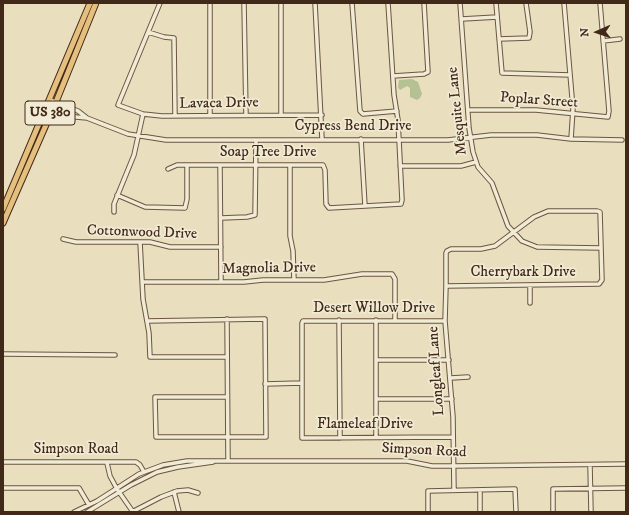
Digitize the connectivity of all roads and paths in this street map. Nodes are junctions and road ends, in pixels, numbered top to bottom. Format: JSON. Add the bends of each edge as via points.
{"nodes":[{"id":1,"x":90,"y":3,"type":"edge"},
{"id":2,"x":96,"y":3,"type":"edge"},
{"id":3,"x":160,"y":3,"type":"edge"},
{"id":4,"x":210,"y":3,"type":"edge"},
{"id":5,"x":244,"y":3,"type":"edge"},
{"id":6,"x":281,"y":3,"type":"edge"},
{"id":7,"x":315,"y":3,"type":"edge"},
{"id":8,"x":352,"y":3,"type":"edge"},
{"id":9,"x":388,"y":3,"type":"edge"},
{"id":10,"x":424,"y":3,"type":"edge"},
{"id":11,"x":460,"y":3,"type":"edge"},
{"id":12,"x":496,"y":3,"type":"edge"},
{"id":13,"x":526,"y":3,"type":"edge"},
{"id":14,"x":564,"y":3,"type":"edge"},
{"id":15,"x":600,"y":3,"type":"edge"},
{"id":16,"x":498,"y":17,"type":"junction"},
{"id":17,"x":462,"y":19,"type":"junction"},
{"id":18,"x":148,"y":32,"type":"junction"},
{"id":19,"x":499,"y":39,"type":"junction"},
{"id":20,"x":620,"y":39,"type":"dead end"},
{"id":21,"x":603,"y":41,"type":"junction"},
{"id":22,"x":570,"y":75,"type":"junction"},
{"id":23,"x":393,"y":76,"type":"junction"},
{"id":24,"x":53,"y":100,"type":"junction"},
{"id":25,"x":50,"y":107,"type":"junction"},
{"id":26,"x":468,"y":110,"type":"junction"},
{"id":27,"x":397,"y":111,"type":"junction"},
{"id":28,"x":143,"y":114,"type":"junction"},
{"id":29,"x":322,"y":114,"type":"junction"},
{"id":30,"x":246,"y":115,"type":"junction"},
{"id":31,"x":281,"y":115,"type":"junction"},
{"id":32,"x":573,"y":115,"type":"junction"},
{"id":33,"x":175,"y":116,"type":"junction"},
{"id":34,"x":210,"y":116,"type":"junction"},
{"id":35,"x":87,"y":118,"type":"junction"},
{"id":36,"x":139,"y":136,"type":"junction"},
{"id":37,"x":471,"y":137,"type":"junction"},
{"id":38,"x":322,"y":139,"type":"junction"},
{"id":39,"x":361,"y":139,"type":"junction"},
{"id":40,"x":398,"y":139,"type":"junction"},
{"id":41,"x":571,"y":139,"type":"junction"},
{"id":42,"x":256,"y":140,"type":"junction"},
{"id":43,"x":622,"y":140,"type":"dead end"},
{"id":44,"x":476,"y":162,"type":"junction"},
{"id":45,"x":187,"y":165,"type":"junction"},
{"id":46,"x":220,"y":165,"type":"junction"},
{"id":47,"x":256,"y":165,"type":"junction"},
{"id":48,"x":290,"y":165,"type":"junction"},
{"id":49,"x":400,"y":166,"type":"junction"},
{"id":50,"x":168,"y":169,"type":"dead end"},
{"id":51,"x":117,"y":196,"type":"junction"},
{"id":52,"x":365,"y":206,"type":"junction"},
{"id":53,"x":4,"y":210,"type":"edge"},
{"id":54,"x":114,"y":212,"type":"dead end"},
{"id":55,"x":221,"y":218,"type":"junction"},
{"id":56,"x":3,"y":223,"type":"edge"},
{"id":57,"x":513,"y":233,"type":"junction"},
{"id":58,"x":63,"y":239,"type":"dead end"},
{"id":59,"x":140,"y":242,"type":"junction"},
{"id":60,"x":221,"y":247,"type":"junction"},
{"id":61,"x":601,"y":248,"type":"junction"},
{"id":62,"x":294,"y":280,"type":"junction"},
{"id":63,"x":143,"y":282,"type":"junction"},
{"id":64,"x":221,"y":282,"type":"junction"},
{"id":65,"x":530,"y":285,"type":"junction"},
{"id":66,"x":446,"y":286,"type":"junction"},
{"id":67,"x":530,"y":303,"type":"dead end"},
{"id":68,"x":227,"y":319,"type":"junction"},
{"id":69,"x":339,"y":320,"type":"junction"},
{"id":70,"x":376,"y":320,"type":"junction"},
{"id":71,"x":395,"y":320,"type":"junction"},
{"id":72,"x":147,"y":321,"type":"junction"},
{"id":73,"x":445,"y":321,"type":"junction"},
{"id":74,"x":3,"y":354,"type":"edge"},
{"id":75,"x":115,"y":355,"type":"dead end"},
{"id":76,"x":227,"y":357,"type":"junction"},
{"id":77,"x":376,"y":360,"type":"junction"},
{"id":78,"x":449,"y":360,"type":"junction"},
{"id":79,"x":468,"y":377,"type":"dead end"},
{"id":80,"x":451,"y":378,"type":"junction"},
{"id":81,"x":302,"y":383,"type":"junction"},
{"id":82,"x":266,"y":384,"type":"junction"},
{"id":83,"x":227,"y":397,"type":"junction"},
{"id":84,"x":376,"y":399,"type":"junction"},
{"id":85,"x":452,"y":399,"type":"junction"},
{"id":86,"x":228,"y":437,"type":"junction"},
{"id":87,"x":453,"y":437,"type":"junction"},
{"id":88,"x":340,"y":438,"type":"junction"},
{"id":89,"x":376,"y":438,"type":"junction"},
{"id":90,"x":220,"y":460,"type":"junction"},
{"id":91,"x":228,"y":460,"type":"junction"},
{"id":92,"x":3,"y":462,"type":"edge"},
{"id":93,"x":107,"y":463,"type":"junction"},
{"id":94,"x":626,"y":464,"type":"edge"},
{"id":95,"x":590,"y":465,"type":"junction"},
{"id":96,"x":454,"y":466,"type":"junction"},
{"id":97,"x":144,"y":472,"type":"junction"},
{"id":98,"x":3,"y":488,"type":"edge"},
{"id":99,"x":117,"y":488,"type":"junction"},
{"id":100,"x":626,"y":488,"type":"edge"},
{"id":101,"x":591,"y":489,"type":"junction"},
{"id":102,"x":454,"y":490,"type":"junction"},
{"id":103,"x":480,"y":490,"type":"junction"},
{"id":104,"x":119,"y":492,"type":"junction"},
{"id":105,"x":174,"y":492,"type":"junction"},
{"id":106,"x":198,"y":493,"type":"dead end"},
{"id":107,"x":89,"y":506,"type":"junction"},
{"id":108,"x":74,"y":512,"type":"edge"},
{"id":109,"x":87,"y":512,"type":"edge"},
{"id":110,"x":133,"y":512,"type":"edge"},
{"id":111,"x":179,"y":512,"type":"edge"},
{"id":112,"x":428,"y":512,"type":"edge"},
{"id":113,"x":480,"y":512,"type":"edge"},
{"id":114,"x":516,"y":512,"type":"edge"},
{"id":115,"x":553,"y":512,"type":"edge"},
{"id":116,"x":591,"y":512,"type":"edge"}],
"edges":[{"from":1,"to":24,"type":"highway","number":"US 380"},
{"from":2,"to":24,"type":"highway","number":"US 380"},
{"from":3,"to":18,"type":"street"},
{"from":4,"to":34,"type":"street"},
{"from":5,"to":30,"type":"street"},
{"from":6,"to":31,"type":"street"},
{"from":7,"to":29,"type":"street"},
{"from":8,"to":27,"type":"street","via":[[361,112]]},
{"from":9,"to":23,"type":"street"},
{"from":10,"to":23,"type":"street","via":[[428,72]]},
{"from":11,"to":17,"type":"street","name":"Mesquite Lane"},
{"from":12,"to":16,"type":"street"},
{"from":13,"to":19,"type":"street","via":[[530,38]]},
{"from":14,"to":22,"type":"street"},
{"from":15,"to":21,"type":"street"},
{"from":16,"to":17,"type":"street"},
{"from":16,"to":19,"type":"street"},
{"from":17,"to":26,"type":"street","name":"Mesquite Lane"},
{"from":18,"to":28,"type":"street","name":"Lavaca Drive","via":[[118,105]]},
{"from":18,"to":33,"type":"street","via":[[174,38]]},
{"from":19,"to":22,"type":"street","via":[[502,73]]},
{"from":20,"to":21,"type":"street"},
{"from":21,"to":32,"type":"street","name":"Poplar Street","via":[[609,116],[602,118]]},
{"from":22,"to":32,"type":"street"},
{"from":23,"to":27,"type":"street"},
{"from":24,"to":25,"type":"highway","number":"US 380"},
{"from":24,"to":35,"type":"street","name":"Cypress Bend Drive"},
{"from":25,"to":35,"type":"street","name":"Cypress Bend Drive","via":[[76,118]]},
{"from":25,"to":53,"type":"highway","number":"US 380"},
{"from":26,"to":32,"type":"street","name":"Poplar Street","via":[[536,110]]},
{"from":26,"to":37,"type":"street","name":"Mesquite Lane"},
{"from":27,"to":40,"type":"street"},
{"from":28,"to":33,"type":"street","name":"Lavaca Drive"},
{"from":28,"to":36,"type":"street"},
{"from":29,"to":31,"type":"street","name":"Lavaca Drive"},
{"from":29,"to":38,"type":"street"},
{"from":30,"to":31,"type":"street","name":"Lavaca Drive"},
{"from":30,"to":34,"type":"street","name":"Lavaca Drive"},
{"from":32,"to":41,"type":"street"},
{"from":33,"to":34,"type":"street","name":"Lavaca Drive"},
{"from":35,"to":36,"type":"street","name":"Cypress Bend Drive"},
{"from":36,"to":42,"type":"street","name":"Cypress Bend Drive","via":[[166,140]]},
{"from":36,"to":51,"type":"street"},
{"from":37,"to":40,"type":"street","name":"Cypress Bend Drive","via":[[448,140]]},
{"from":37,"to":41,"type":"street","name":"Cypress Bend Drive","via":[[537,135]]},
{"from":37,"to":44,"type":"street","name":"Mesquite Lane"},
{"from":38,"to":39,"type":"street","name":"Cypress Bend Drive"},
{"from":38,"to":42,"type":"street","name":"Cypress Bend Drive"},
{"from":39,"to":40,"type":"street","name":"Cypress Bend Drive"},
{"from":39,"to":52,"type":"street"},
{"from":40,"to":49,"type":"street"},
{"from":41,"to":43,"type":"street","name":"Cypress Bend Drive"},
{"from":42,"to":47,"type":"street"},
{"from":44,"to":49,"type":"street","via":[[460,166]]},
{"from":44,"to":57,"type":"street","name":"Mesquite Lane","via":[[492,184]]},
{"from":45,"to":46,"type":"street","name":"Soap Tree Drive"},
{"from":45,"to":50,"type":"street","name":"Soap Tree Drive","via":[[174,165]]},
{"from":45,"to":51,"type":"street","via":[[185,208],[145,207]]},
{"from":46,"to":47,"type":"street","name":"Soap Tree Drive"},
{"from":46,"to":55,"type":"street"},
{"from":47,"to":48,"type":"street","name":"Soap Tree Drive"},
{"from":47,"to":55,"type":"street","via":[[255,215],[248,218]]},
{"from":48,"to":52,"type":"street","name":"Soap Tree Drive","via":[[324,165],[327,207]]},
{"from":48,"to":62,"type":"street","via":[[290,236]]},
{"from":49,"to":52,"type":"street","name":"Soap Tree Drive","via":[[402,203]]},
{"from":51,"to":54,"type":"street"},
{"from":53,"to":56,"type":"highway","number":"US 380"},
{"from":55,"to":60,"type":"street"},
{"from":57,"to":61,"type":"street","name":"Mesquite Lane","via":[[522,241],[537,247]]},
{"from":57,"to":61,"type":"street","via":[[534,217],[548,212],[597,210],[600,212]]},
{"from":57,"to":66,"type":"street","name":"Longleaf Lane","via":[[488,248],[448,250]]},
{"from":58,"to":59,"type":"street","name":"Cottonwood Drive","via":[[76,242]]},
{"from":59,"to":60,"type":"street","name":"Cottonwood Drive","via":[[170,248]]},
{"from":59,"to":63,"type":"street"},
{"from":60,"to":64,"type":"street"},
{"from":61,"to":65,"type":"street","name":"Cherrybark Drive","via":[[600,283],[597,285]]},
{"from":62,"to":64,"type":"street","name":"Magnolia Drive"},
{"from":62,"to":71,"type":"street","name":"Magnolia Drive","via":[[331,279],[362,274],[394,276]]},
{"from":63,"to":64,"type":"street","name":"Magnolia Drive"},
{"from":63,"to":72,"type":"street","via":[[143,304]]},
{"from":65,"to":66,"type":"street","name":"Cherrybark Drive"},
{"from":65,"to":67,"type":"street"},
{"from":66,"to":73,"type":"street","name":"Longleaf Lane"},
{"from":68,"to":72,"type":"street"},
{"from":68,"to":76,"type":"street"},
{"from":68,"to":82,"type":"street","via":[[265,319]]},
{"from":69,"to":70,"type":"street","name":"Desert Willow Drive"},
{"from":69,"to":81,"type":"street","name":"Desert Willow Drive","via":[[303,321]]},
{"from":69,"to":88,"type":"street"},
{"from":70,"to":71,"type":"street","name":"Desert Willow Drive"},
{"from":70,"to":77,"type":"street"},
{"from":71,"to":73,"type":"street","name":"Desert Willow Drive"},
{"from":72,"to":76,"type":"street","via":[[150,357]]},
{"from":73,"to":78,"type":"street","name":"Longleaf Lane"},
{"from":74,"to":75,"type":"street"},
{"from":76,"to":83,"type":"street"},
{"from":77,"to":78,"type":"street"},
{"from":77,"to":84,"type":"street"},
{"from":78,"to":80,"type":"street","name":"Longleaf Lane"},
{"from":79,"to":80,"type":"street"},
{"from":80,"to":85,"type":"street","name":"Longleaf Lane"},
{"from":81,"to":82,"type":"street"},
{"from":81,"to":88,"type":"street","name":"Flameleaf Drive","via":[[302,438]]},
{"from":82,"to":86,"type":"street","via":[[266,438]]},
{"from":83,"to":86,"type":"street"},
{"from":83,"to":86,"type":"street","via":[[155,397],[156,437]]},
{"from":84,"to":85,"type":"street"},
{"from":84,"to":89,"type":"street"},
{"from":85,"to":87,"type":"street","name":"Longleaf Lane"},
{"from":86,"to":91,"type":"street"},
{"from":87,"to":89,"type":"street","name":"Flameleaf Drive"},
{"from":87,"to":96,"type":"street","name":"Longleaf Lane"},
{"from":88,"to":89,"type":"street","name":"Flameleaf Drive"},
{"from":90,"to":91,"type":"street","name":"Simpson Road"},
{"from":90,"to":97,"type":"street","name":"Simpson Road","via":[[172,463]]},
{"from":90,"to":104,"type":"street","name":"Simpson Road","via":[[165,470],[143,478]]},
{"from":91,"to":96,"type":"street","name":"Simpson Road","via":[[407,461],[432,466]]},
{"from":92,"to":93,"type":"street","name":"Simpson Road"},
{"from":93,"to":97,"type":"street","name":"Simpson Road","via":[[136,462]]},
{"from":93,"to":99,"type":"street","via":[[110,476]]},
{"from":94,"to":95,"type":"street","name":"Simpson Road"},
{"from":95,"to":96,"type":"street","name":"Simpson Road"},
{"from":95,"to":101,"type":"street"},
{"from":96,"to":102,"type":"street","name":"Longleaf Lane"},
{"from":97,"to":99,"type":"street","name":"Simpson Road"},
{"from":98,"to":107,"type":"street","via":[[77,488],[81,490]]},
{"from":99,"to":104,"type":"street"},
{"from":99,"to":107,"type":"street","name":"Simpson Road"},
{"from":100,"to":101,"type":"street"},
{"from":101,"to":115,"type":"street","via":[[553,489]]},
{"from":101,"to":116,"type":"street"},
{"from":102,"to":103,"type":"street"},
{"from":102,"to":112,"type":"street","via":[[428,491]]},
{"from":103,"to":113,"type":"street"},
{"from":103,"to":114,"type":"street","via":[[515,489]]},
{"from":104,"to":109,"type":"street","name":"Simpson Road"},
{"from":104,"to":110,"type":"street"},
{"from":105,"to":106,"type":"street","via":[[188,490]]},
{"from":105,"to":110,"type":"street"},
{"from":105,"to":111,"type":"street"},
{"from":107,"to":108,"type":"street","name":"Simpson Road"}]}
